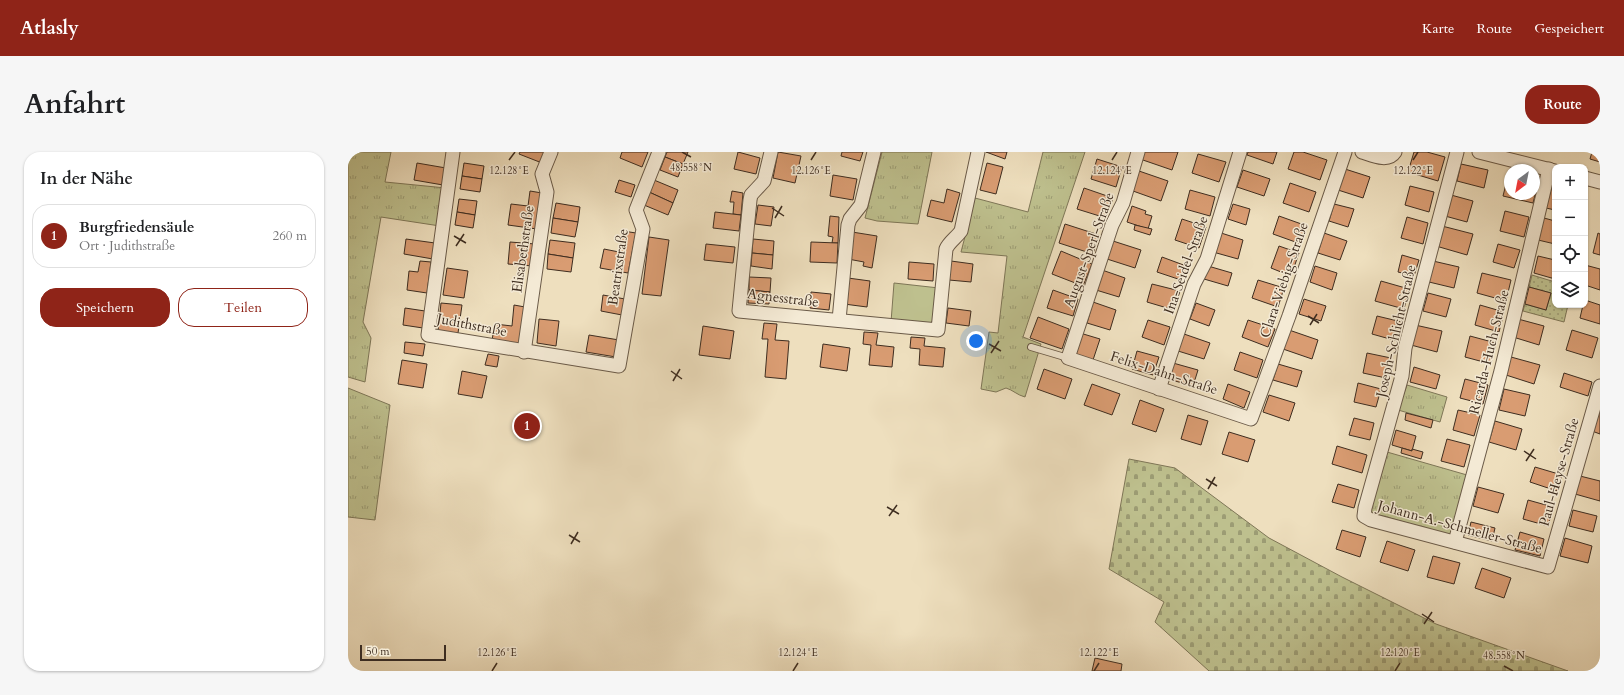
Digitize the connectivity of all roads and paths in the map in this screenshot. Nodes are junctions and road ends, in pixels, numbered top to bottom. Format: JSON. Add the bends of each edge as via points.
{"nodes":[{"id":1,"x":453,"y":152,"type":"edge"},
{"id":2,"x":551,"y":152,"type":"edge"},
{"id":3,"x":659,"y":152,"type":"edge"},
{"id":4,"x":771,"y":152,"type":"edge"},
{"id":5,"x":874,"y":152,"type":"edge"},
{"id":6,"x":978,"y":152,"type":"edge"},
{"id":7,"x":1138,"y":152,"type":"edge"},
{"id":8,"x":1240,"y":152,"type":"edge"},
{"id":9,"x":1345,"y":152,"type":"edge"},
{"id":10,"x":1362,"y":152,"type":"edge"},
{"id":11,"x":1395,"y":152,"type":"edge"},
{"id":12,"x":1457,"y":152,"type":"edge"},
{"id":13,"x":1479,"y":152,"type":"edge"},
{"id":14,"x":1552,"y":170,"type":"edge"},
{"id":15,"x":1588,"y":179,"type":"edge"},
{"id":16,"x":1600,"y":182,"type":"edge"},
{"id":17,"x":840,"y":320,"type":"junction"},
{"id":18,"x":1031,"y":347,"type":"dead end"},
{"id":19,"x":524,"y":352,"type":"junction"},
{"id":20,"x":1068,"y":358,"type":"junction"},
{"id":21,"x":618,"y":366,"type":"joint"},
{"id":22,"x":1600,"y":386,"type":"edge"},
{"id":23,"x":1159,"y":389,"type":"junction"},
{"id":24,"x":1251,"y":419,"type":"joint"},
{"id":25,"x":1364,"y":516,"type":"joint"},
{"id":26,"x":1455,"y":542,"type":"junction"},
{"id":27,"x":1548,"y":567,"type":"joint"}],
"edges":[{"from":1,"to":19,"type":"street","name":"Judithstraße","via":[[428,335]]},
{"from":2,"to":19,"type":"street","name":"Elisabethstraße","via":[[542,174],[547,192]]},
{"from":3,"to":21,"type":"street","name":"Beatrixstraße","via":[[636,210],[642,229]]},
{"from":4,"to":17,"type":"street","name":"Agnesstraße","via":[[764,181],[751,195],[739,311]]},
{"from":5,"to":17,"type":"street","via":[[861,206],[848,225]]},
{"from":6,"to":17,"type":"street","name":"Agnesstraße","via":[[961,231],[946,250],[938,330]]},
{"from":7,"to":20,"type":"street","name":"August-Sperl-Straße","via":[[1123,203],[1112,225]]},
{"from":8,"to":23,"type":"street","name":"Ina-Seidel-Straße","via":[[1207,259],[1194,284]]},
{"from":9,"to":24,"type":"street","name":"Clara-Viebig-Straße"},
{"from":10,"to":11,"type":"street","via":[[1385,158]]},
{"from":12,"to":25,"type":"street","name":"Joseph-Schlicht-Straße","via":[[1405,348],[1402,376]]},
{"from":13,"to":14,"type":"street"},
{"from":14,"to":26,"type":"street","name":"Ricarda-Huch-Straße"},
{"from":15,"to":16,"type":"street"},
{"from":18,"to":20,"type":"lane"},
{"from":19,"to":21,"type":"street","name":"Judithstraße"},
{"from":20,"to":23,"type":"street","name":"Felix-Dahn-Straße"},
{"from":22,"to":27,"type":"street","name":"Paul-Heyse-Straße"},
{"from":23,"to":24,"type":"street","name":"Felix-Dahn-Straße"},
{"from":25,"to":26,"type":"street","name":"Johann-A.-Schmeller-Straße"},
{"from":26,"to":27,"type":"street","name":"Johann-A.-Schmeller-Straße"}]}
